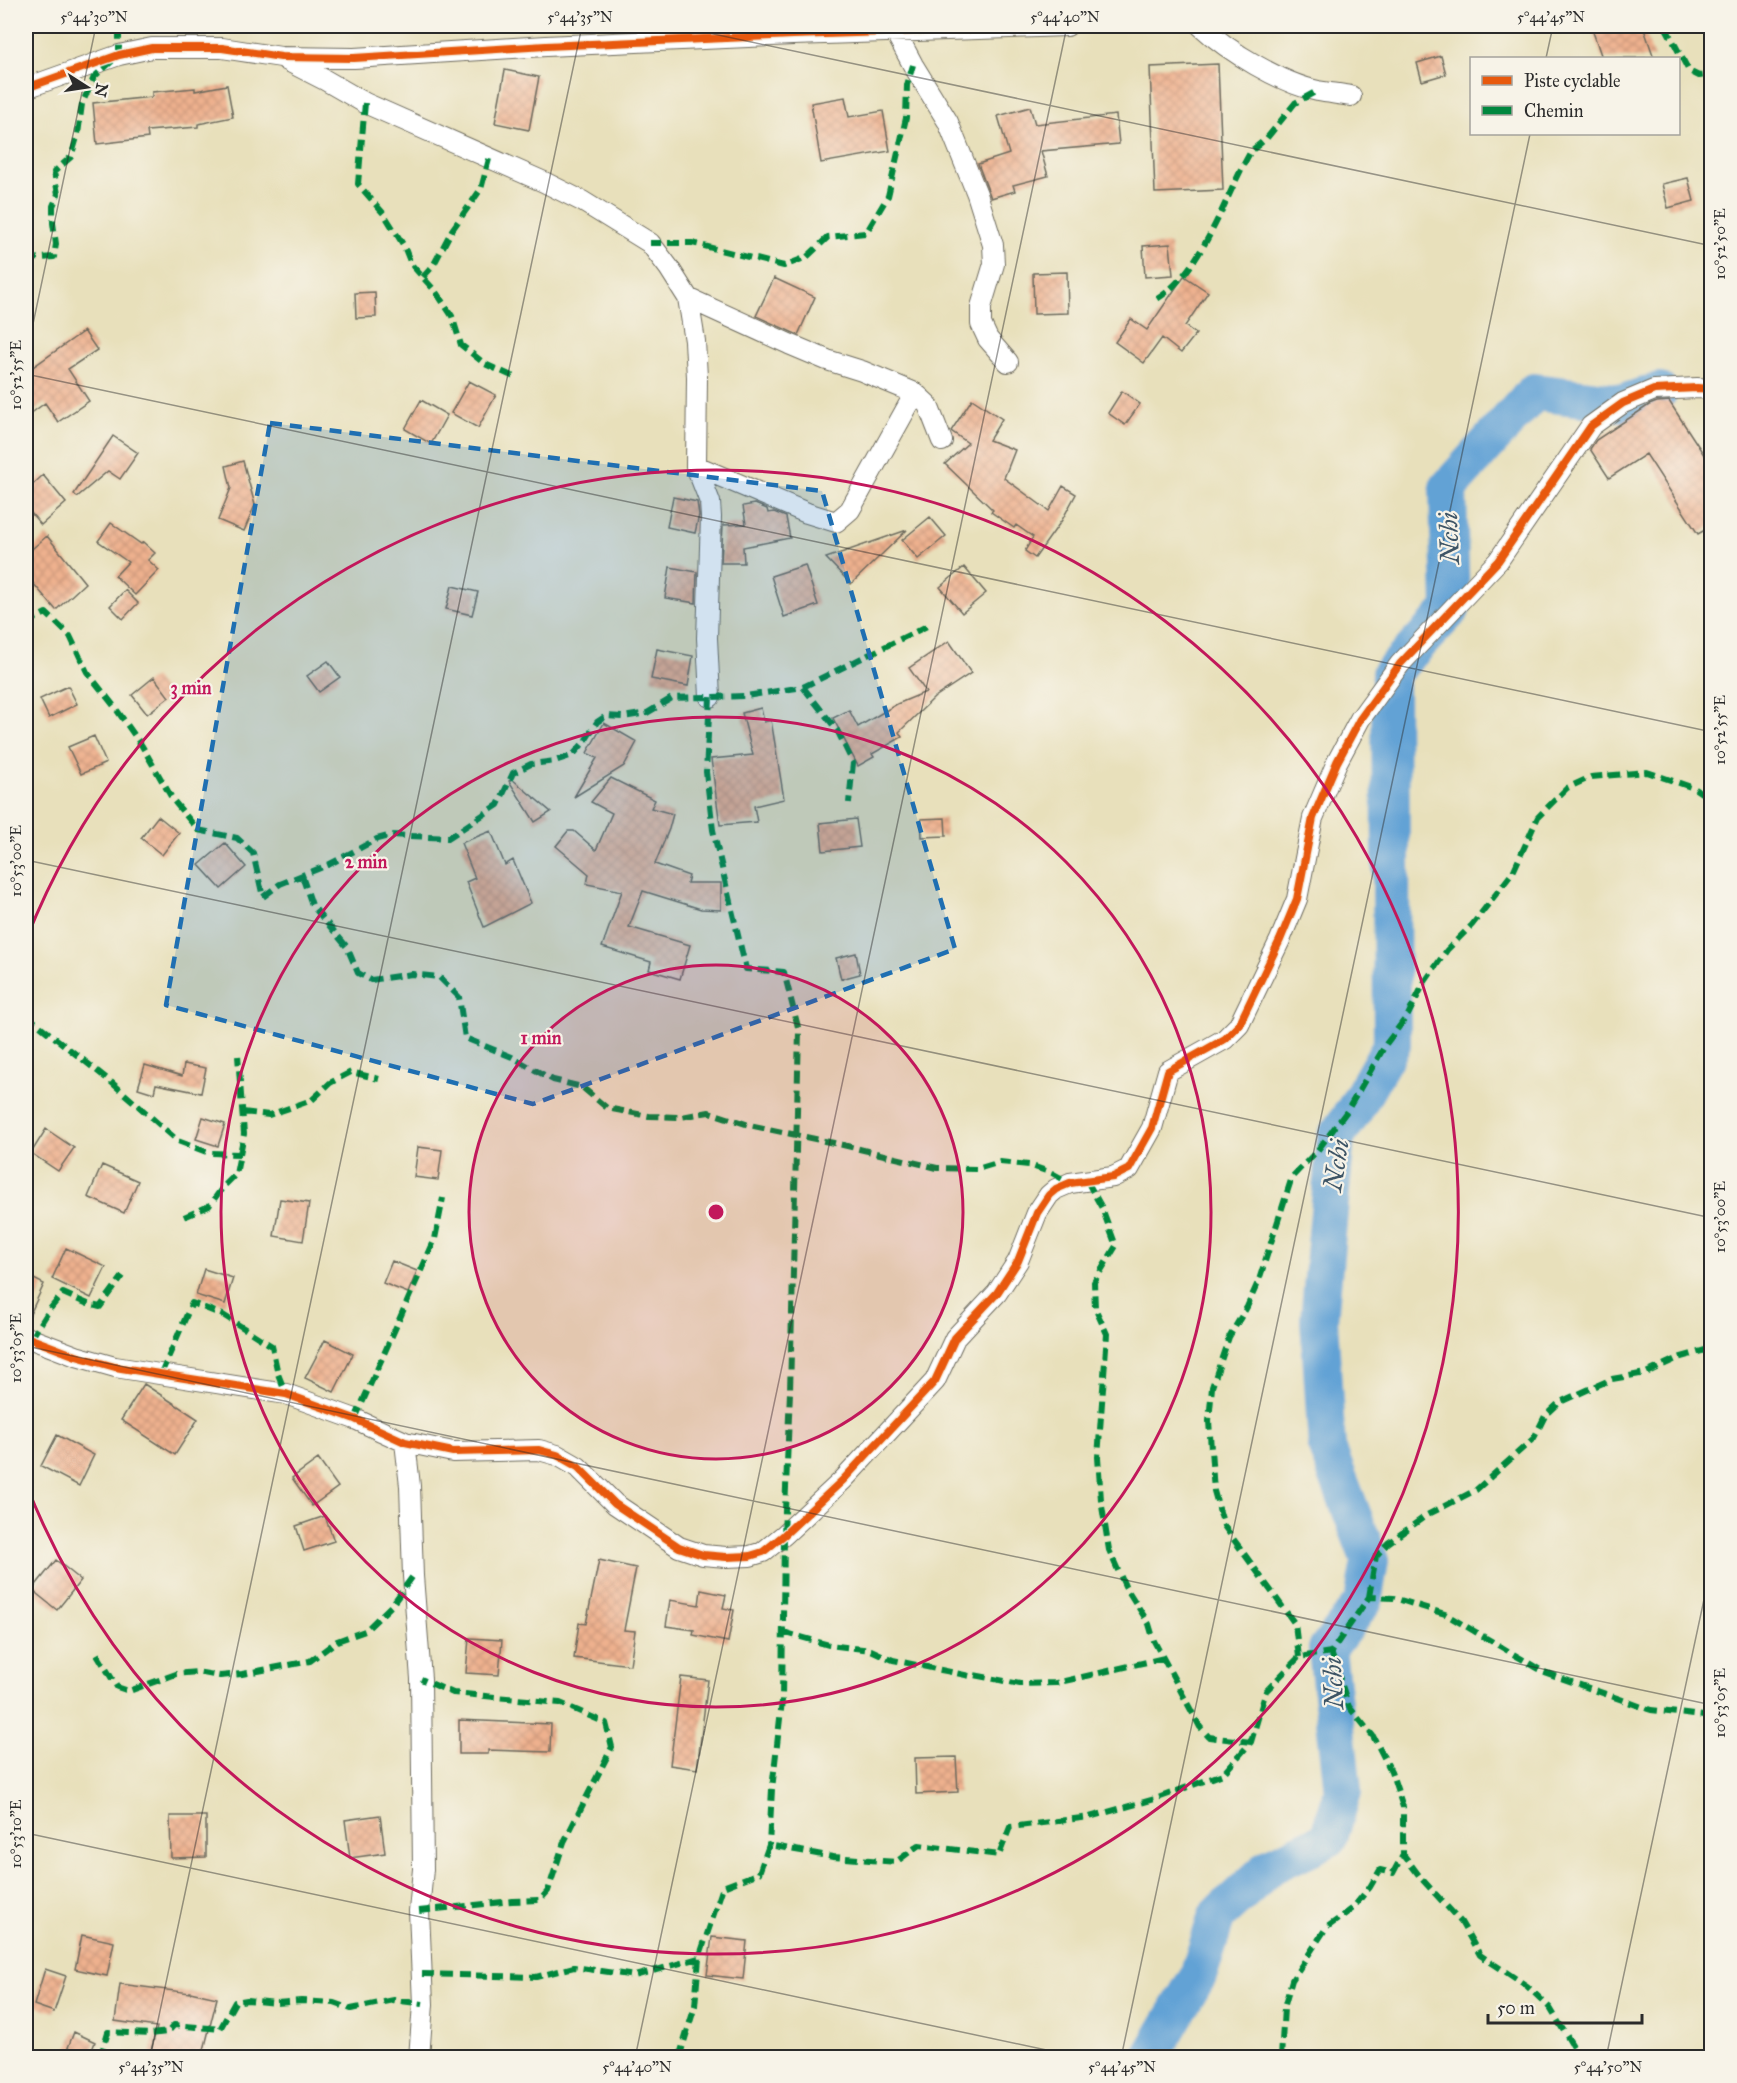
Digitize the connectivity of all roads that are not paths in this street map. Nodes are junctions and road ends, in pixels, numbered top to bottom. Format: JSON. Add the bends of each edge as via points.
{"nodes":[{"id":1,"x":1067,"y":26,"type":"edge"},
{"id":2,"x":1201,"y":26,"type":"edge"},
{"id":3,"x":895,"y":31,"type":"junction"},
{"id":4,"x":280,"y":57,"type":"junction"},
{"id":5,"x":26,"y":88,"type":"edge"},
{"id":6,"x":1351,"y":96,"type":"dead end"},
{"id":7,"x":688,"y":298,"type":"junction"},
{"id":8,"x":1008,"y":362,"type":"dead end"},
{"id":9,"x":1712,"y":389,"type":"edge"},
{"id":10,"x":915,"y":393,"type":"junction"},
{"id":11,"x":942,"y":441,"type":"dead end"},
{"id":12,"x":696,"y":466,"type":"junction"},
{"id":13,"x":710,"y":697,"type":"dead end"},
{"id":14,"x":27,"y":1340,"type":"edge"},
{"id":15,"x":405,"y":1442,"type":"junction"},
{"id":16,"x":419,"y":2058,"type":"edge"}],
"edges":[{"from":1,"to":3,"type":"street"},
{"from":2,"to":6,"type":"street","via":[[1268,72],[1317,91]]},
{"from":3,"to":4,"type":"street","via":[[354,58]]},
{"from":3,"to":8,"type":"street","via":[[948,122],[977,194],[993,245],[994,264],[981,307],[981,324]]},
{"from":4,"to":5,"type":"street","via":[[222,48],[152,48],[120,55]]},
{"from":4,"to":7,"type":"street","via":[[365,103],[544,182],[622,224],[650,243]]},
{"from":7,"to":10,"type":"street","via":[[789,345]]},
{"from":7,"to":12,"type":"street","via":[[697,377]]},
{"from":9,"to":15,"type":"street","via":[[1654,390],[1623,403],[1591,426],[1498,561],[1400,664],[1360,719],[1313,818],[1297,899],[1239,1025],[1225,1039],[1168,1071],[1152,1128],[1129,1169],[1113,1177],[1070,1183],[1049,1195],[1037,1213],[1014,1268],[997,1293],[955,1338],[935,1381],[843,1480],[763,1552],[726,1557],[679,1547],[615,1504],[578,1467],[557,1455],[538,1450],[453,1452]]},
{"from":10,"to":11,"type":"street","via":[[928,405]]},
{"from":10,"to":12,"type":"street","via":[[849,510],[836,522]]},
{"from":12,"to":13,"type":"street","via":[[710,502],[711,517],[707,638]]},
{"from":14,"to":15,"type":"street","via":[[115,1367],[286,1394]]},
{"from":15,"to":16,"type":"street","via":[[421,1702],[423,1858],[419,1911],[423,2004]]}]}
